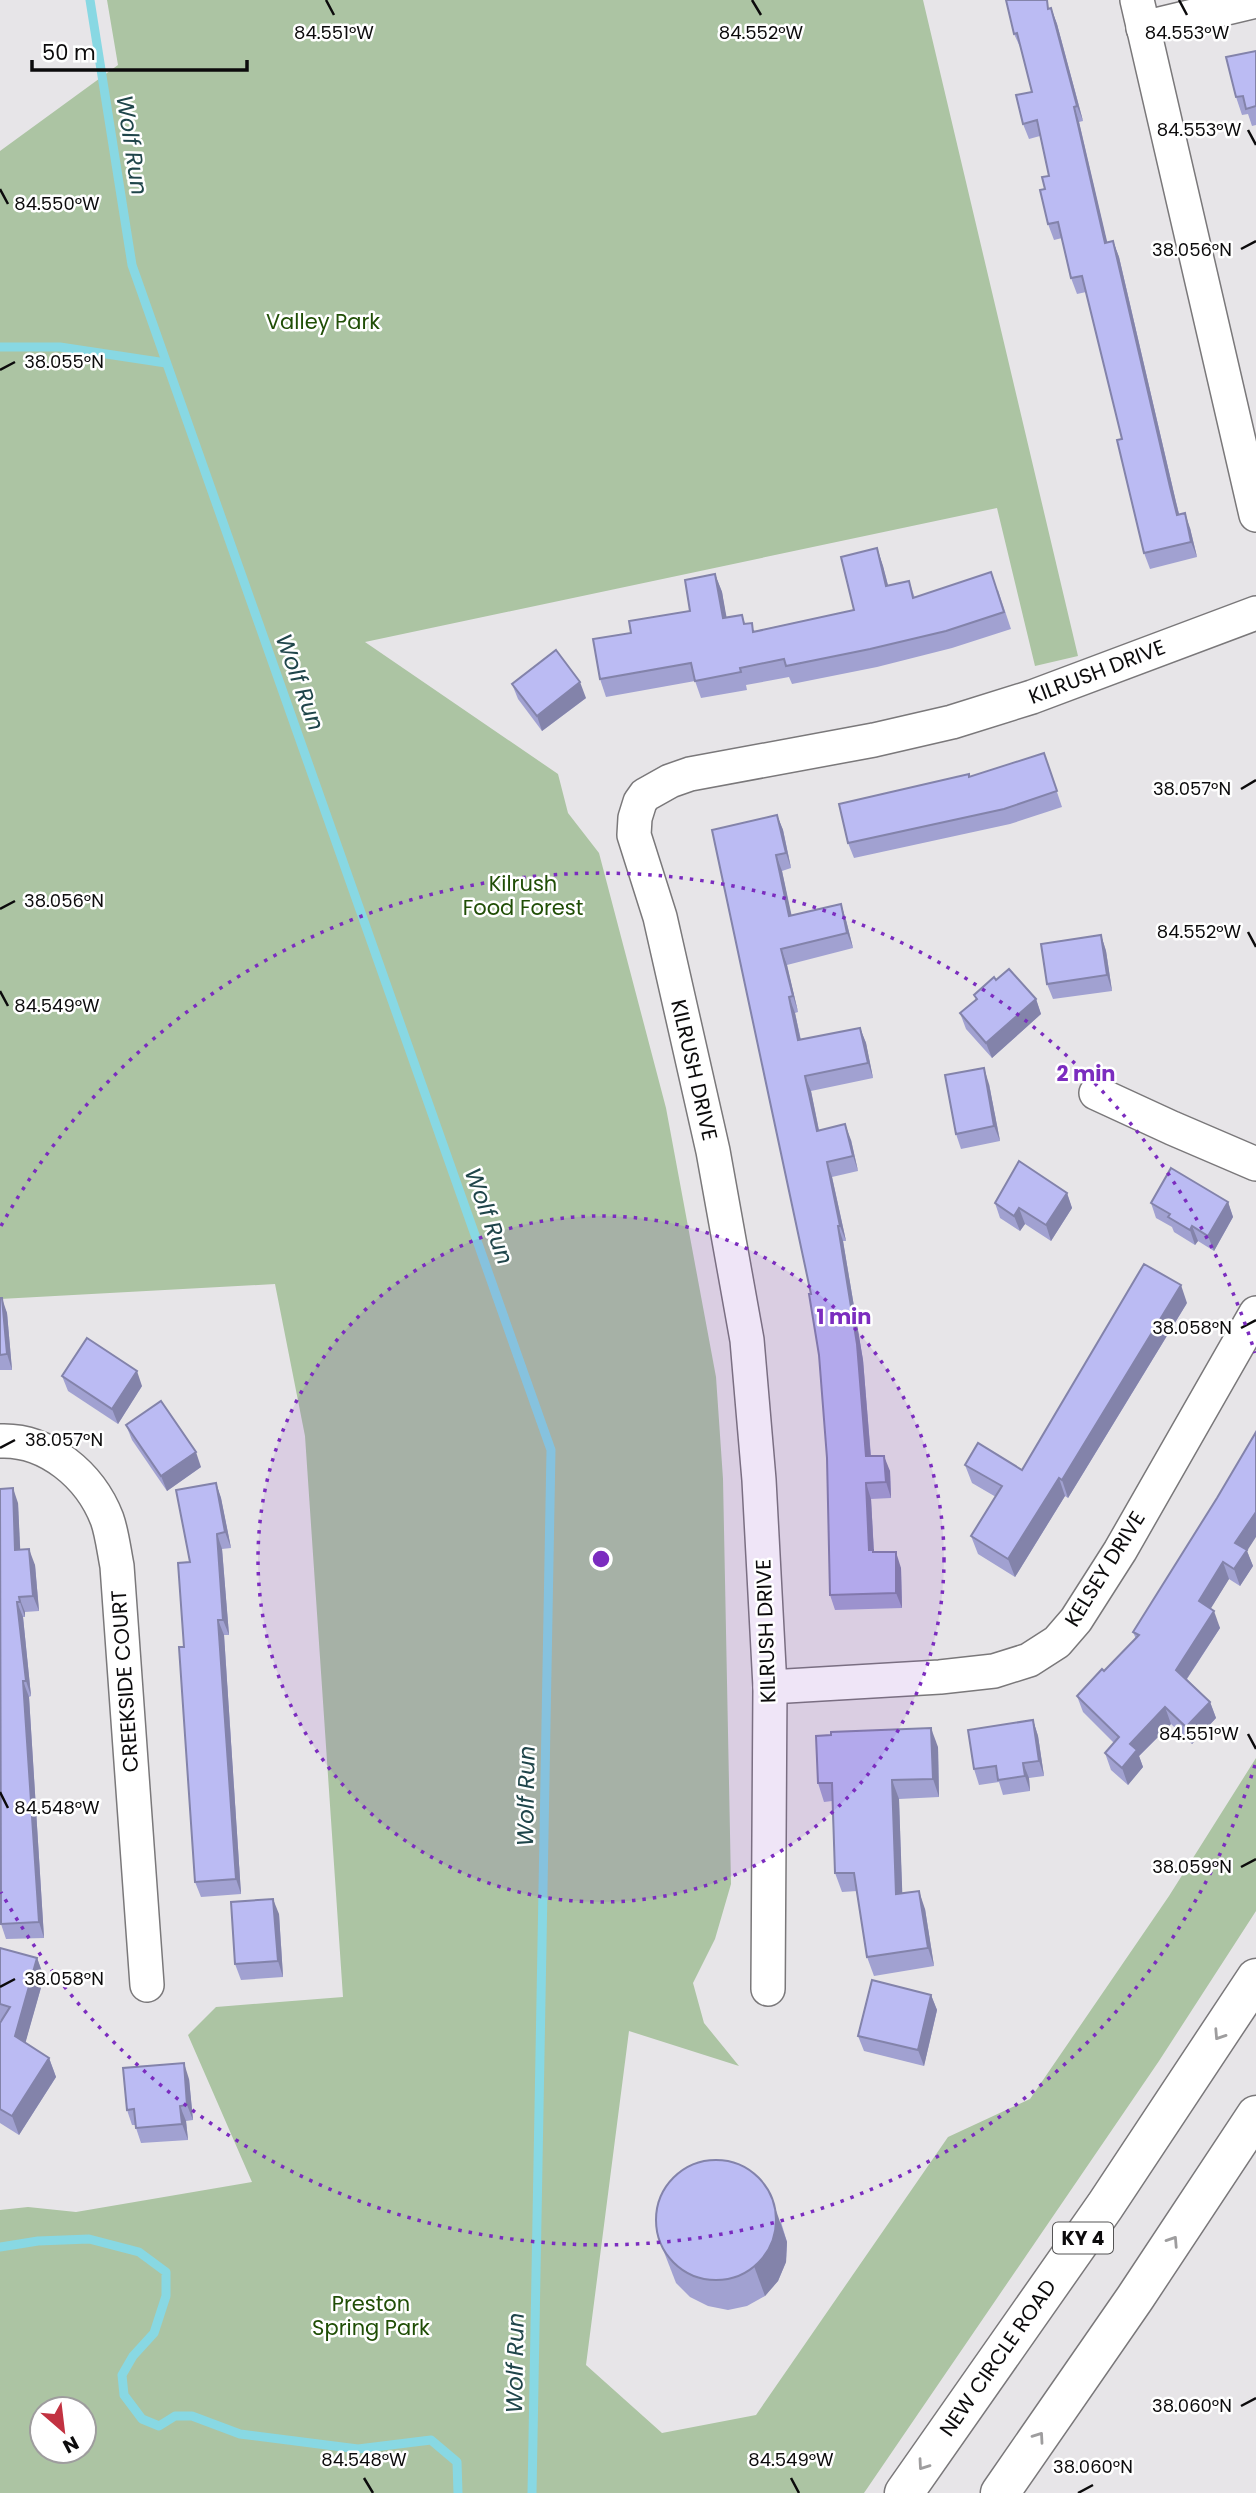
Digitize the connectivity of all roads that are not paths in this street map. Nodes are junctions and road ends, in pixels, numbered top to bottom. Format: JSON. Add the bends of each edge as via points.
{"nodes":[{"id":1,"x":1256,"y":1,"type":"edge"},
{"id":2,"x":1140,"y":14,"type":"edge"},
{"id":3,"x":1256,"y":515,"type":"edge"},
{"id":4,"x":1256,"y":613,"type":"edge"},
{"id":5,"x":1096,"y":1093,"type":"dead end"},
{"id":6,"x":1256,"y":1164,"type":"edge"},
{"id":7,"x":1256,"y":1313,"type":"edge"},
{"id":8,"x":0,"y":1441,"type":"edge"},
{"id":9,"x":770,"y":1687,"type":"junction"},
{"id":10,"x":1256,"y":1978,"type":"edge"},
{"id":11,"x":147,"y":1985,"type":"dead end"},
{"id":12,"x":768,"y":1989,"type":"dead end"},
{"id":13,"x":1256,"y":2115,"type":"edge"},
{"id":14,"x":904,"y":2493,"type":"edge"},
{"id":15,"x":1000,"y":2493,"type":"edge"}],
"edges":[{"from":1,"to":2,"type":"street"},
{"from":2,"to":3,"type":"street"},
{"from":4,"to":9,"type":"street","name":"KILRUSH DRIVE","via":[[952,722],[690,774],[645,794],[640,802],[634,835],[660,917],[713,1151],[747,1340]]},
{"from":5,"to":6,"type":"street"},
{"from":7,"to":9,"type":"street","name":"KELSEY DRIVE","via":[[1120,1551],[1057,1642],[1028,1660],[994,1671]]},
{"from":8,"to":11,"type":"street","name":"CREEKSIDE COURT","via":[[40,1448],[66,1462],[89,1487],[107,1519],[117,1566]]},
{"from":9,"to":12,"type":"street","name":"KILRUSH DRIVE"},
{"from":10,"to":14,"type":"highway","name":"NEW CIRCLE ROAD","number":"KY 4","one_way":true,"via":[[1105,2206]]},
{"from":15,"to":13,"type":"highway","one_way":true}]}
